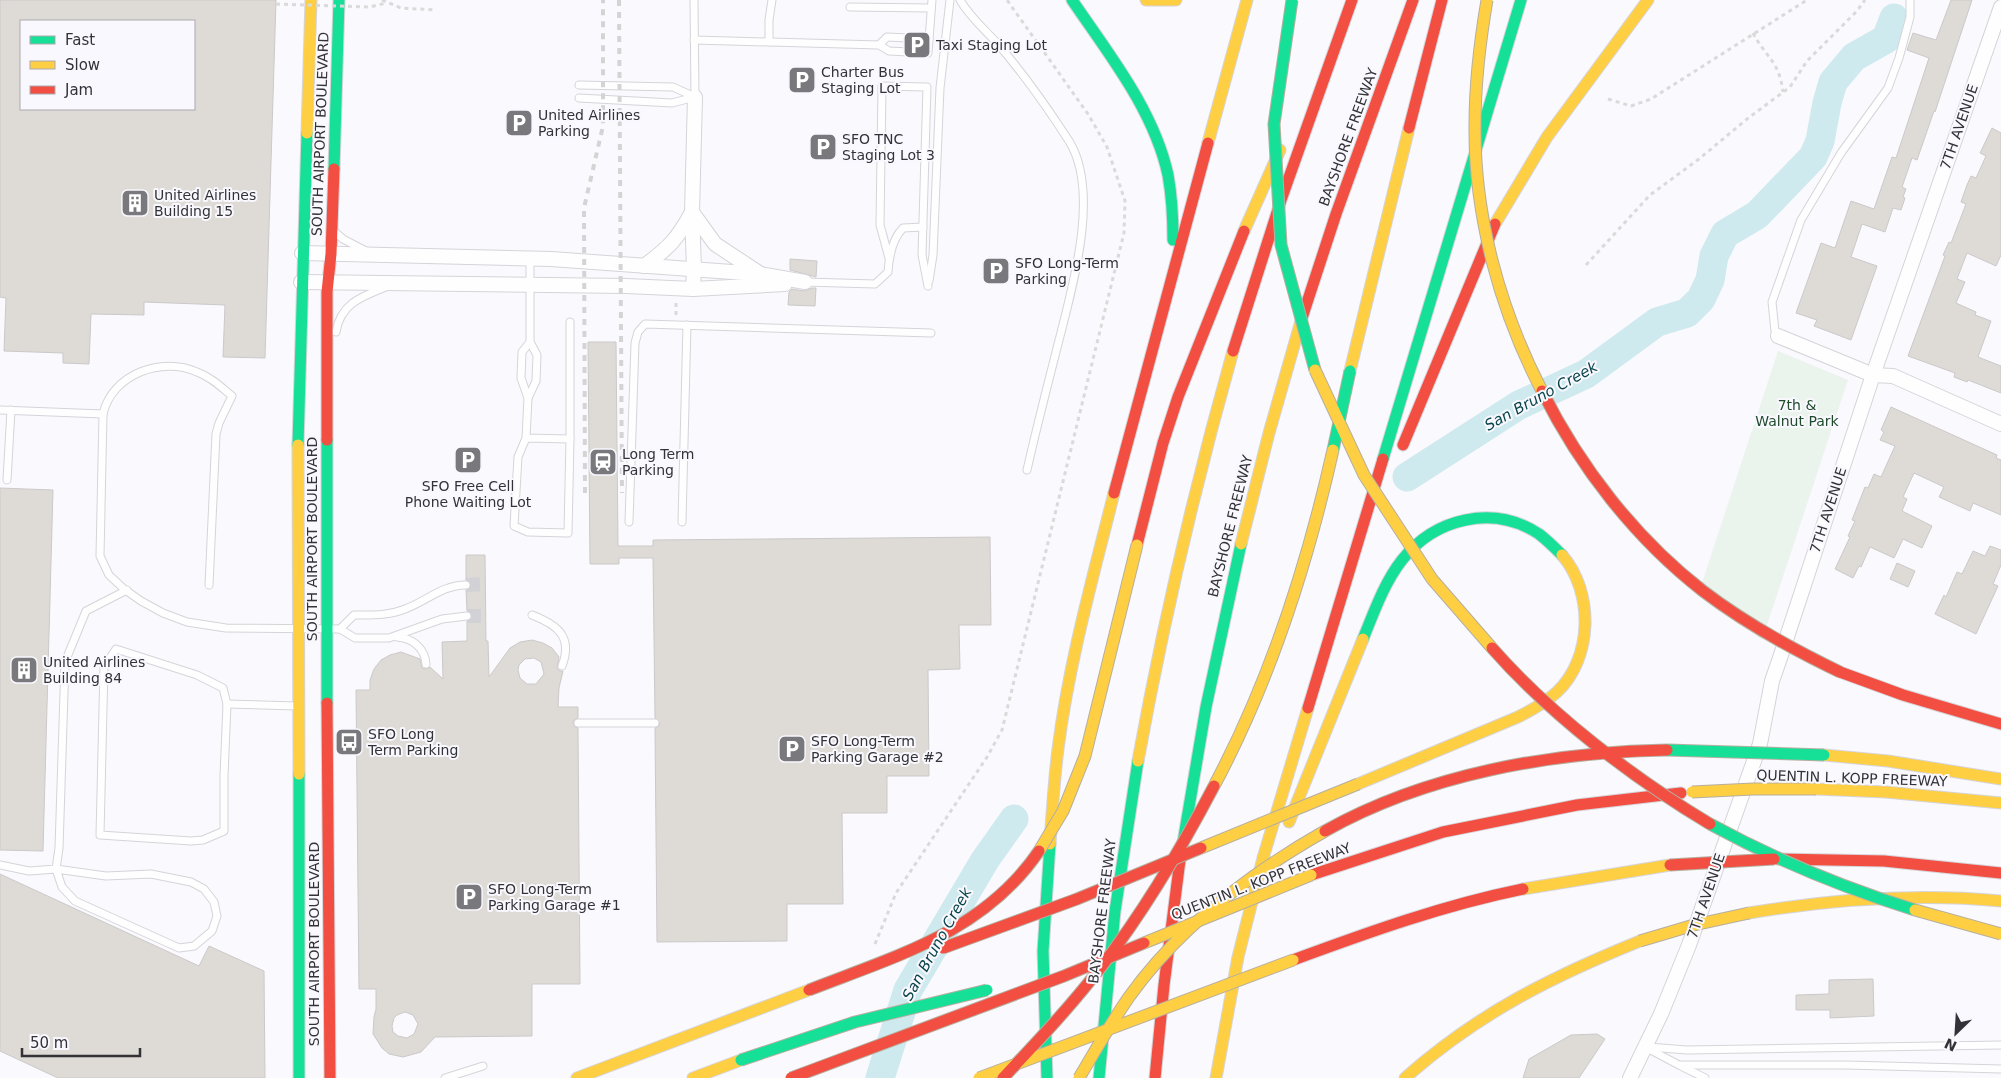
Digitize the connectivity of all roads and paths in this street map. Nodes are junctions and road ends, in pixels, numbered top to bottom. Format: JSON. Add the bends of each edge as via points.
{"nodes":[{"id":1,"x":311,"y":0,"type":"edge"},
{"id":2,"x":339,"y":0,"type":"edge"},
{"id":3,"x":382,"y":0,"type":"edge"},
{"id":4,"x":391,"y":0,"type":"edge"},
{"id":5,"x":694,"y":0,"type":"edge"},
{"id":6,"x":772,"y":0,"type":"edge"},
{"id":7,"x":950,"y":0,"type":"edge"},
{"id":8,"x":960,"y":0,"type":"edge"},
{"id":9,"x":1008,"y":0,"type":"edge"},
{"id":10,"x":1072,"y":0,"type":"edge"},
{"id":11,"x":1146,"y":0,"type":"edge"},
{"id":12,"x":1176,"y":0,"type":"edge"},
{"id":13,"x":1247,"y":0,"type":"edge"},
{"id":14,"x":1292,"y":0,"type":"edge"},
{"id":15,"x":1413,"y":0,"type":"edge"},
{"id":16,"x":1442,"y":0,"type":"edge"},
{"id":17,"x":1488,"y":0,"type":"edge"},
{"id":18,"x":1521,"y":0,"type":"edge"},
{"id":19,"x":1648,"y":0,"type":"edge"},
{"id":20,"x":1807,"y":0,"type":"edge"},
{"id":21,"x":1865,"y":0,"type":"edge"},
{"id":22,"x":1910,"y":0,"type":"edge"},
{"id":23,"x":386,"y":3,"type":"junction"},
{"id":24,"x":276,"y":4,"type":"dead end"},
{"id":25,"x":931,"y":4,"type":"edge"},
{"id":26,"x":1351,"y":4,"type":"edge"},
{"id":27,"x":850,"y":7,"type":"dead end"},
{"id":28,"x":2001,"y":7,"type":"edge"},
{"id":29,"x":436,"y":10,"type":"dead end"},
{"id":30,"x":1753,"y":33,"type":"junction"},
{"id":31,"x":929,"y":39,"type":"junction"},
{"id":32,"x":694,"y":40,"type":"junction"},
{"id":33,"x":769,"y":42,"type":"junction"},
{"id":34,"x":878,"y":45,"type":"junction"},
{"id":35,"x":579,"y":85,"type":"dead end"},
{"id":36,"x":1783,"y":92,"type":"junction"},
{"id":37,"x":695,"y":97,"type":"junction"},
{"id":38,"x":579,"y":98,"type":"dead end"},
{"id":39,"x":1608,"y":99,"type":"dead end"},
{"id":40,"x":1302,"y":106,"type":"dead end"},
{"id":41,"x":1285,"y":141,"type":"dead end"},
{"id":42,"x":692,"y":212,"type":"junction"},
{"id":43,"x":923,"y":227,"type":"junction"},
{"id":44,"x":332,"y":229,"type":"junction"},
{"id":45,"x":302,"y":253,"type":"junction"},
{"id":46,"x":331,"y":254,"type":"junction"},
{"id":47,"x":386,"y":256,"type":"junction"},
{"id":48,"x":530,"y":258,"type":"junction"},
{"id":49,"x":889,"y":258,"type":"junction"},
{"id":50,"x":1586,"y":265,"type":"dead end"},
{"id":51,"x":644,"y":266,"type":"junction"},
{"id":52,"x":694,"y":269,"type":"junction"},
{"id":53,"x":760,"y":274,"type":"junction"},
{"id":54,"x":301,"y":282,"type":"junction"},
{"id":55,"x":805,"y":282,"type":"junction"},
{"id":56,"x":328,"y":283,"type":"junction"},
{"id":57,"x":394,"y":284,"type":"junction"},
{"id":58,"x":530,"y":285,"type":"junction"},
{"id":59,"x":693,"y":289,"type":"junction"},
{"id":60,"x":676,"y":298,"type":"dead end"},
{"id":61,"x":676,"y":316,"type":"dead end"},
{"id":62,"x":570,"y":322,"type":"dead end"},
{"id":63,"x":687,"y":325,"type":"junction"},
{"id":64,"x":930,"y":333,"type":"dead end"},
{"id":65,"x":1778,"y":336,"type":"joint"},
{"id":66,"x":530,"y":342,"type":"junction"},
{"id":67,"x":1149,"y":363,"type":"junction"},
{"id":68,"x":1873,"y":375,"type":"junction"},
{"id":69,"x":327,"y":387,"type":"junction"},
{"id":70,"x":528,"y":398,"type":"junction"},
{"id":71,"x":0,"y":410,"type":"edge"},
{"id":72,"x":11,"y":410,"type":"junction"},
{"id":73,"x":103,"y":414,"type":"junction"},
{"id":74,"x":2001,"y":424,"type":"edge"},
{"id":75,"x":526,"y":438,"type":"junction"},
{"id":76,"x":570,"y":439,"type":"junction"},
{"id":77,"x":1027,"y":470,"type":"dead end"},
{"id":78,"x":7,"y":480,"type":"dead end"},
{"id":79,"x":1369,"y":507,"type":"junction"},
{"id":80,"x":629,"y":522,"type":"dead end"},
{"id":81,"x":682,"y":522,"type":"dead end"},
{"id":82,"x":209,"y":585,"type":"dead end"},
{"id":83,"x":466,"y":585,"type":"tunnel mouth"},
{"id":84,"x":127,"y":590,"type":"junction"},
{"id":85,"x":532,"y":615,"type":"dead end"},
{"id":86,"x":467,"y":616,"type":"tunnel mouth"},
{"id":87,"x":298,"y":629,"type":"junction"},
{"id":88,"x":327,"y":629,"type":"junction"},
{"id":89,"x":340,"y":629,"type":"junction"},
{"id":90,"x":394,"y":637,"type":"junction"},
{"id":91,"x":426,"y":664,"type":"dead end"},
{"id":92,"x":562,"y":666,"type":"dead end"},
{"id":93,"x":227,"y":704,"type":"junction"},
{"id":94,"x":299,"y":706,"type":"junction"},
{"id":95,"x":578,"y":723,"type":"dead end"},
{"id":96,"x":655,"y":723,"type":"dead end"},
{"id":97,"x":2001,"y":724,"type":"edge"},
{"id":98,"x":2001,"y":779,"type":"edge"},
{"id":99,"x":2001,"y":802,"type":"edge"},
{"id":100,"x":0,"y":865,"type":"edge"},
{"id":101,"x":56,"y":868,"type":"junction"},
{"id":102,"x":2001,"y":873,"type":"edge"},
{"id":103,"x":2001,"y":901,"type":"edge"},
{"id":104,"x":2001,"y":934,"type":"edge"},
{"id":105,"x":873,"y":950,"type":"dead end"},
{"id":106,"x":1064,"y":976,"type":"junction"},
{"id":107,"x":1012,"y":983,"type":"dead end"},
{"id":108,"x":994,"y":988,"type":"dead end"},
{"id":109,"x":809,"y":990,"type":"junction"},
{"id":110,"x":1184,"y":1002,"type":"junction"},
{"id":111,"x":2001,"y":1045,"type":"edge"},
{"id":112,"x":1645,"y":1047,"type":"junction"},
{"id":113,"x":1218,"y":1065,"type":"junction"},
{"id":114,"x":1679,"y":1065,"type":"junction"},
{"id":115,"x":483,"y":1066,"type":"dead end"},
{"id":116,"x":2001,"y":1069,"type":"edge"},
{"id":117,"x":299,"y":1078,"type":"edge"},
{"id":118,"x":330,"y":1078,"type":"edge"},
{"id":119,"x":445,"y":1078,"type":"edge"},
{"id":120,"x":578,"y":1078,"type":"edge"},
{"id":121,"x":693,"y":1078,"type":"edge"},
{"id":122,"x":791,"y":1078,"type":"edge"},
{"id":123,"x":979,"y":1078,"type":"edge"},
{"id":124,"x":1005,"y":1078,"type":"edge"},
{"id":125,"x":1047,"y":1078,"type":"edge"},
{"id":126,"x":1079,"y":1078,"type":"edge"},
{"id":127,"x":1099,"y":1078,"type":"edge"},
{"id":128,"x":1155,"y":1078,"type":"edge"},
{"id":129,"x":1216,"y":1078,"type":"edge"},
{"id":130,"x":1405,"y":1078,"type":"edge"},
{"id":131,"x":1630,"y":1078,"type":"edge"},
{"id":132,"x":1705,"y":1078,"type":"edge"}],
"edges":[{"from":1,"to":45,"type":"main road","name":"SOUTH AIRPORT BOULEVARD"},
{"from":2,"to":44,"type":"main road","name":"SOUTH AIRPORT BOULEVARD"},
{"from":3,"to":23,"type":"path","bridge":true},
{"from":4,"to":23,"type":"path","bridge":true},
{"from":5,"to":32,"type":"lane"},
{"from":6,"to":33,"type":"lane"},
{"from":7,"to":43,"type":"lane","via":[[940,88],[933,255],[928,286],[922,255]]},
{"from":8,"to":77,"type":"lane","via":[[975,22],[1021,72],[1070,142],[1080,165],[1082,225],[1077,267]]},
{"from":9,"to":105,"type":"path","via":[[1088,114],[1107,148],[1125,201],[1124,233],[1002,730],[988,757],[896,893]]},
{"from":10,"to":67,"type":"main road","via":[[1139,103],[1158,140],[1165,164],[1172,210],[1172,244]]},
{"from":11,"to":12,"type":"main road"},
{"from":13,"to":67,"type":"main road"},
{"from":14,"to":104,"type":"main road","bridge":true,"via":[[1278,74],[1274,142],[1277,211],[1286,275],[1314,372],[1342,435],[1392,522],[1431,578],[1474,632],[1539,698],[1603,753],[1680,806],[1753,847],[1830,882],[1896,905]]},
{"from":15,"to":128,"type":"main road","name":"BAYSHORE FREEWAY","via":[[1300,325],[1241,541],[1190,791],[1168,947]]},
{"from":16,"to":124,"type":"main road","bridge":true,"via":[[1414,104],[1318,514],[1270,666],[1224,768],[1166,872],[1096,973]]},
{"from":17,"to":97,"type":"main road","bridge":true,"via":[[1476,91],[1475,143],[1488,246],[1518,344],[1536,385],[1592,477],[1626,519],[1663,556],[1705,592],[1791,648],[1840,672],[1903,695]]},
{"from":18,"to":79,"type":"main road"},
{"from":19,"to":79,"type":"main road","via":[[1547,137],[1498,218],[1397,457]]},
{"from":20,"to":30,"type":"path"},
{"from":21,"to":36,"type":"path","via":[[1807,61]]},
{"from":22,"to":65,"type":"lane","via":[[1910,18],[1888,88],[1841,153],[1801,220],[1772,302]]},
{"from":23,"to":24,"type":"path","bridge":true,"via":[[370,7]]},
{"from":23,"to":29,"type":"path","bridge":true,"via":[[406,9]]},
{"from":25,"to":27,"type":"lane"},
{"from":25,"to":31,"type":"lane"},
{"from":26,"to":40,"type":"main road"},
{"from":26,"to":127,"type":"main road","name":"BAYSHORE FREEWAY","via":[[1291,172],[1238,335],[1178,564],[1151,691],[1128,827],[1112,940]]},
{"from":28,"to":68,"type":"street","name":"7TH AVENUE"},
{"from":30,"to":36,"type":"path","via":[[1781,75]]},
{"from":30,"to":39,"type":"path","via":[[1652,98],[1631,106]]},
{"from":31,"to":34,"type":"lane","via":[[887,37]]},
{"from":31,"to":34,"type":"lane","via":[[928,53],[889,51]]},
{"from":32,"to":33,"type":"lane"},
{"from":32,"to":37,"type":"lane"},
{"from":33,"to":34,"type":"lane"},
{"from":35,"to":37,"type":"lane","via":[[673,87]]},
{"from":36,"to":50,"type":"path","via":[[1650,195]]},
{"from":37,"to":38,"type":"lane","via":[[672,103]]},
{"from":37,"to":42,"type":"street"},
{"from":41,"to":109,"type":"main road","bridge":true,"via":[[1263,185],[1181,388],[1161,452],[1085,756],[1064,812],[1037,855],[995,900],[971,918],[916,948]]},
{"from":42,"to":51,"type":"street","via":[[666,250]]},
{"from":42,"to":52,"type":"street"},
{"from":42,"to":53,"type":"street","via":[[715,244]]},
{"from":43,"to":49,"type":"lane","via":[[903,228],[897,234]]},
{"from":43,"to":49,"type":"lane","via":[[927,87],[882,86],[880,225]]},
{"from":44,"to":46,"type":"main road","name":"SOUTH AIRPORT BOULEVARD"},
{"from":44,"to":47,"type":"lane","via":[[362,249]]},
{"from":45,"to":46,"type":"street"},
{"from":45,"to":54,"type":"main road","name":"SOUTH AIRPORT BOULEVARD"},
{"from":46,"to":47,"type":"street"},
{"from":46,"to":56,"type":"main road","name":"SOUTH AIRPORT BOULEVARD"},
{"from":47,"to":48,"type":"street"},
{"from":48,"to":51,"type":"street"},
{"from":48,"to":58,"type":"lane"},
{"from":49,"to":55,"type":"lane","via":[[888,272],[875,284]]},
{"from":51,"to":52,"type":"street"},
{"from":52,"to":53,"type":"street"},
{"from":52,"to":59,"type":"street"},
{"from":53,"to":55,"type":"street"},
{"from":54,"to":56,"type":"street"},
{"from":54,"to":87,"type":"main road","name":"SOUTH AIRPORT BOULEVARD"},
{"from":55,"to":59,"type":"street"},
{"from":56,"to":57,"type":"street"},
{"from":56,"to":69,"type":"main road","name":"SOUTH AIRPORT BOULEVARD"},
{"from":57,"to":58,"type":"street"},
{"from":57,"to":69,"type":"lane","via":[[353,302],[337,323]]},
{"from":58,"to":59,"type":"street"},
{"from":58,"to":66,"type":"lane"},
{"from":60,"to":61,"type":"path"},
{"from":62,"to":76,"type":"lane"},
{"from":63,"to":64,"type":"lane"},
{"from":63,"to":80,"type":"lane","via":[[645,324],[634,343]]},
{"from":63,"to":81,"type":"lane"},
{"from":65,"to":68,"type":"street"},
{"from":66,"to":70,"type":"lane","via":[[537,355],[536,381]]},
{"from":66,"to":70,"type":"lane","via":[[522,352],[521,378]]},
{"from":67,"to":125,"type":"main road","via":[[1082,618],[1058,749],[1044,932]]},
{"from":68,"to":74,"type":"street","via":[[1893,376]]},
{"from":68,"to":112,"type":"street","name":"7TH AVENUE","via":[[1772,681],[1760,744],[1689,945]]},
{"from":69,"to":88,"type":"main road","name":"SOUTH AIRPORT BOULEVARD"},
{"from":70,"to":75,"type":"lane"},
{"from":71,"to":72,"type":"lane"},
{"from":72,"to":73,"type":"lane"},
{"from":72,"to":78,"type":"lane"},
{"from":73,"to":82,"type":"lane","via":[[110,394],[118,387],[144,370],[160,367],[178,366],[196,371],[212,379],[232,396],[216,434]]},
{"from":73,"to":84,"type":"lane","via":[[100,556],[109,574]]},
{"from":75,"to":76,"type":"lane"},
{"from":75,"to":76,"type":"lane","via":[[518,457],[514,526],[528,532],[568,533]]},
{"from":79,"to":113,"type":"main road","via":[[1263,858],[1238,957]]},
{"from":83,"to":89,"type":"lane","via":[[445,588],[396,612],[354,615]]},
{"from":84,"to":87,"type":"lane","via":[[142,602],[187,622],[218,628]]},
{"from":84,"to":101,"type":"lane","via":[[86,611],[65,662]]},
{"from":85,"to":92,"type":"lane","via":[[548,621],[561,632],[567,652]]},
{"from":86,"to":90,"type":"lane","via":[[442,619]]},
{"from":87,"to":88,"type":"lane"},
{"from":87,"to":94,"type":"main road","name":"SOUTH AIRPORT BOULEVARD"},
{"from":88,"to":89,"type":"lane"},
{"from":88,"to":118,"type":"main road","name":"SOUTH AIRPORT BOULEVARD"},
{"from":89,"to":90,"type":"lane","via":[[355,638]]},
{"from":90,"to":91,"type":"lane","via":[[406,638],[416,644],[424,654]]},
{"from":93,"to":93,"type":"lane","via":[[222,688],[197,675],[116,649],[104,668],[100,835],[191,841],[203,840],[224,831]]},
{"from":93,"to":94,"type":"lane"},
{"from":94,"to":117,"type":"main road","name":"SOUTH AIRPORT BOULEVARD"},
{"from":95,"to":96,"type":"lane"},
{"from":98,"to":126,"type":"main road","bridge":true,"via":[[1824,756],[1685,750],[1583,754],[1477,773],[1429,786],[1331,827],[1243,882],[1202,917],[1130,995]]},
{"from":99,"to":106,"type":"main road","name":"QUENTIN L. KOPP FREEWAY","bridge":true,"via":[[1816,789],[1692,792],[1577,805],[1444,832],[1312,875]]},
{"from":100,"to":101,"type":"lane","via":[[29,871]]},
{"from":101,"to":101,"type":"lane","via":[[106,876],[151,874],[191,882],[214,902],[217,916],[212,931],[194,946],[179,948],[75,901],[62,887]]},
{"from":102,"to":110,"type":"main road","bridge":true,"via":[[1884,861],[1777,859],[1670,865],[1566,880],[1461,904],[1401,922]]},
{"from":103,"to":130,"type":"main road","bridge":true,"via":[[1935,896],[1800,904],[1694,925],[1640,941],[1582,964],[1488,1013]]},
{"from":106,"to":107,"type":"main road","bridge":true},
{"from":106,"to":122,"type":"main road","name":"QUENTIN L. KOPP FREEWAY","bridge":true},
{"from":108,"to":121,"type":"main road","bridge":true,"via":[[855,1022]]},
{"from":109,"to":113,"type":"main road","bridge":true,"via":[[954,944],[1144,873],[1358,784],[1525,713],[1557,692],[1567,679],[1583,645],[1586,626],[1585,607],[1572,567],[1543,536],[1506,519],[1468,518],[1429,535],[1399,563],[1380,601],[1284,836],[1250,940]]},
{"from":109,"to":120,"type":"main road"},
{"from":110,"to":123,"type":"main road","bridge":true},
{"from":110,"to":124,"type":"main road","bridge":true},
{"from":111,"to":112,"type":"lane","via":[[1687,1050]]},
{"from":112,"to":114,"type":"lane"},
{"from":112,"to":131,"type":"street","name":"7TH AVENUE"},
{"from":113,"to":129,"type":"main road"},
{"from":114,"to":116,"type":"lane"},
{"from":114,"to":132,"type":"lane"},
{"from":115,"to":119,"type":"lane"}]}
